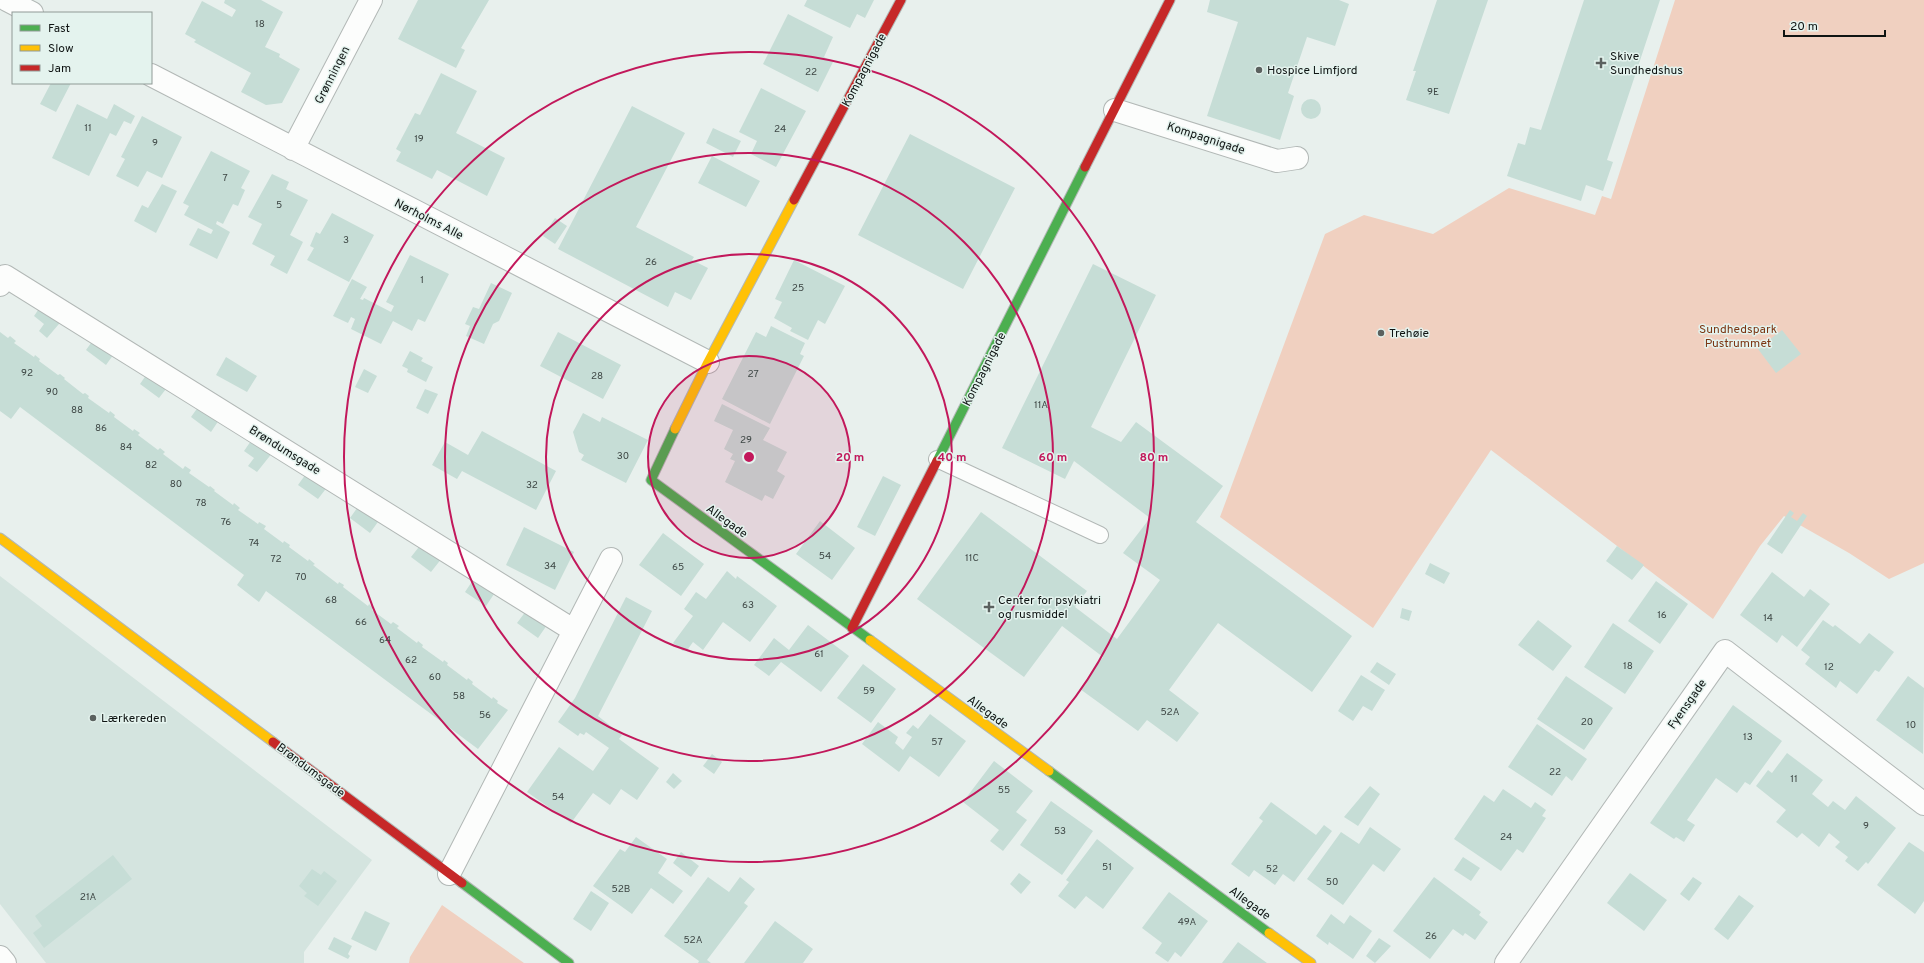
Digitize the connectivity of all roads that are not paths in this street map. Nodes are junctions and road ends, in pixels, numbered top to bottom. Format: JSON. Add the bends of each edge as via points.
{"nodes":[{"id":1,"x":7,"y":0,"type":"edge"},
{"id":2,"x":371,"y":0,"type":"edge"},
{"id":3,"x":901,"y":0,"type":"edge"},
{"id":4,"x":1170,"y":0,"type":"edge"},
{"id":5,"x":30,"y":12,"type":"edge"},
{"id":6,"x":152,"y":76,"type":"edge"},
{"id":7,"x":1115,"y":110,"type":"junction"},
{"id":8,"x":293,"y":149,"type":"junction"},
{"id":9,"x":1297,"y":158,"type":"dead end"},
{"id":10,"x":0,"y":285,"type":"edge"},
{"id":11,"x":708,"y":362,"type":"junction"},
{"id":12,"x":937,"y":460,"type":"junction"},
{"id":13,"x":651,"y":480,"type":"joint"},
{"id":14,"x":1100,"y":535,"type":"dead end"},
{"id":15,"x":0,"y":538,"type":"edge"},
{"id":16,"x":610,"y":559,"type":"dead end"},
{"id":17,"x":852,"y":628,"type":"junction"},
{"id":18,"x":573,"y":630,"type":"junction"},
{"id":19,"x":1924,"y":804,"type":"edge"},
{"id":20,"x":449,"y":874,"type":"junction"},
{"id":21,"x":0,"y":957,"type":"edge"},
{"id":22,"x":5,"y":963,"type":"edge"},
{"id":23,"x":569,"y":963,"type":"edge"},
{"id":24,"x":1312,"y":963,"type":"edge"},
{"id":25,"x":1506,"y":963,"type":"edge"}],
"edges":[{"from":1,"to":5,"type":"street"},
{"from":2,"to":8,"type":"street","name":"Grønningen"},
{"from":3,"to":11,"type":"street","name":"Kompagnigade"},
{"from":4,"to":7,"type":"street","name":"Kompagnigade"},
{"from":6,"to":8,"type":"street","name":"Nørholms Alle"},
{"from":7,"to":9,"type":"street","name":"Kompagnigade","via":[[1277,161]]},
{"from":7,"to":12,"type":"street","name":"Kompagnigade"},
{"from":8,"to":11,"type":"street","name":"Nørholms Alle"},
{"from":10,"to":18,"type":"street","name":"Brøndumsgade","via":[[5,276]]},
{"from":11,"to":13,"type":"street","name":"Kompagnigade"},
{"from":12,"to":14,"type":"lane"},
{"from":12,"to":17,"type":"street","name":"Kompagnigade"},
{"from":13,"to":17,"type":"street","name":"Allegade"},
{"from":15,"to":20,"type":"street","name":"Brøndumsgade"},
{"from":16,"to":18,"type":"street"},
{"from":17,"to":24,"type":"street","name":"Allegade"},
{"from":18,"to":20,"type":"street"},
{"from":19,"to":25,"type":"street","name":"Fyensgade","via":[[1725,651]]},
{"from":20,"to":23,"type":"street","name":"Brøndumsgade"},
{"from":21,"to":22,"type":"street"}]}
